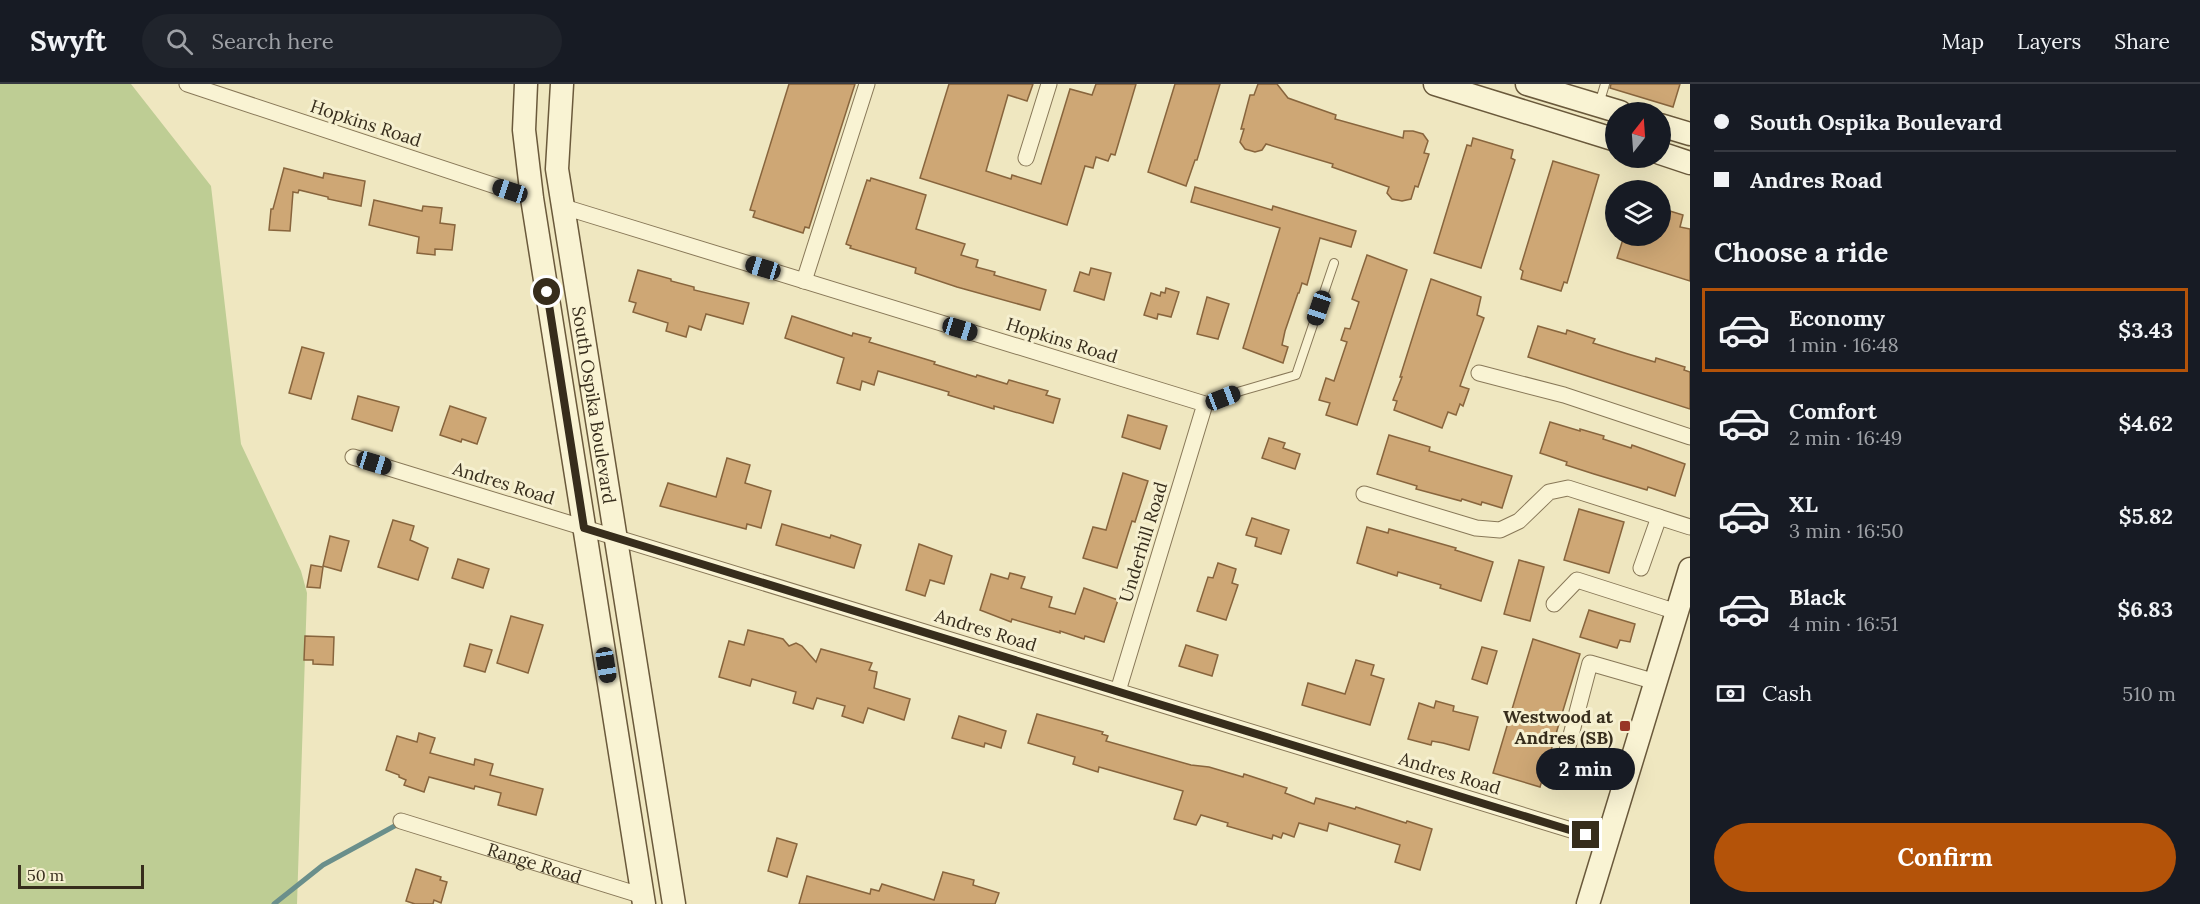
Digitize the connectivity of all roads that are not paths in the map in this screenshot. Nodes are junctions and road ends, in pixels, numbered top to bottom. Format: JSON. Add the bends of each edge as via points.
{"nodes":[{"id":1,"x":187,"y":84,"type":"edge"},
{"id":2,"x":526,"y":84,"type":"edge"},
{"id":3,"x":562,"y":84,"type":"edge"},
{"id":4,"x":867,"y":84,"type":"edge"},
{"id":5,"x":1049,"y":84,"type":"edge"},
{"id":6,"x":1435,"y":84,"type":"edge"},
{"id":7,"x":1527,"y":84,"type":"edge"},
{"id":8,"x":1605,"y":84,"type":"edge"},
{"id":9,"x":1599,"y":106,"type":"junction"},
{"id":10,"x":1605,"y":108,"type":"edge"},
{"id":11,"x":1671,"y":128,"type":"edge"},
{"id":12,"x":1690,"y":134,"type":"edge"},
{"id":13,"x":1605,"y":137,"type":"edge"},
{"id":14,"x":1671,"y":157,"type":"edge"},
{"id":15,"x":1026,"y":158,"type":"dead end"},
{"id":16,"x":1690,"y":163,"type":"edge"},
{"id":17,"x":532,"y":198,"type":"junction"},
{"id":18,"x":564,"y":207,"type":"junction"},
{"id":19,"x":1334,"y":263,"type":"dead end"},
{"id":20,"x":804,"y":281,"type":"junction"},
{"id":21,"x":1479,"y":373,"type":"dead end"},
{"id":22,"x":1205,"y":404,"type":"junction"},
{"id":23,"x":1690,"y":437,"type":"edge"},
{"id":24,"x":353,"y":457,"type":"dead end"},
{"id":25,"x":1364,"y":494,"type":"dead end"},
{"id":26,"x":1659,"y":517,"type":"junction"},
{"id":27,"x":1690,"y":527,"type":"edge"},
{"id":28,"x":584,"y":528,"type":"junction"},
{"id":29,"x":616,"y":537,"type":"junction"},
{"id":30,"x":1641,"y":568,"type":"dead end"},
{"id":31,"x":1690,"y":569,"type":"edge"},
{"id":32,"x":1554,"y":604,"type":"dead end"},
{"id":33,"x":1677,"y":612,"type":"junction"},
{"id":34,"x":1656,"y":682,"type":"junction"},
{"id":35,"x":1118,"y":691,"type":"junction"},
{"id":36,"x":1561,"y":773,"type":"dead end"},
{"id":37,"x":401,"y":821,"type":"dead end"},
{"id":38,"x":1607,"y":842,"type":"junction"},
{"id":39,"x":644,"y":900,"type":"edge"},
{"id":40,"x":667,"y":904,"type":"edge"},
{"id":41,"x":674,"y":904,"type":"edge"},
{"id":42,"x":1588,"y":904,"type":"edge"}],
"edges":[{"from":1,"to":17,"type":"street","name":"Hopkins Road"},
{"from":2,"to":17,"type":"main road","name":"South Ospika Boulevard","via":[[524,129]]},
{"from":3,"to":18,"type":"main road","name":"South Ospika Boulevard","via":[[557,169]]},
{"from":4,"to":20,"type":"street"},
{"from":5,"to":15,"type":"street"},
{"from":6,"to":13,"type":"main road"},
{"from":7,"to":9,"type":"main road"},
{"from":8,"to":9,"type":"lane"},
{"from":9,"to":10,"type":"main road"},
{"from":11,"to":12,"type":"main road"},
{"from":14,"to":16,"type":"main road"},
{"from":17,"to":28,"type":"main road","name":"South Ospika Boulevard"},
{"from":18,"to":20,"type":"street","name":"Hopkins Road"},
{"from":18,"to":29,"type":"main road","name":"South Ospika Boulevard"},
{"from":19,"to":22,"type":"lane","via":[[1296,375]]},
{"from":20,"to":22,"type":"street","name":"Hopkins Road"},
{"from":21,"to":23,"type":"street","via":[[1564,395]]},
{"from":22,"to":35,"type":"street","name":"Underhill Road"},
{"from":24,"to":28,"type":"street","name":"Andres Road"},
{"from":25,"to":26,"type":"street","via":[[1476,528],[1500,530],[1519,521],[1549,492],[1568,488]]},
{"from":26,"to":27,"type":"street"},
{"from":26,"to":30,"type":"street"},
{"from":28,"to":29,"type":"street","name":"Andres Road"},
{"from":28,"to":39,"type":"main road","name":"South Ospika Boulevard"},
{"from":29,"to":35,"type":"street","name":"Andres Road"},
{"from":29,"to":41,"type":"main road","name":"South Ospika Boulevard"},
{"from":31,"to":33,"type":"main road"},
{"from":32,"to":33,"type":"street","via":[[1577,580]]},
{"from":33,"to":34,"type":"main road"},
{"from":34,"to":36,"type":"street","via":[[1590,663]]},
{"from":34,"to":38,"type":"main road"},
{"from":35,"to":38,"type":"street","name":"Andres Road"},
{"from":37,"to":39,"type":"street","name":"Range Road"},
{"from":38,"to":42,"type":"main road"},
{"from":39,"to":40,"type":"main road","name":"Range Road"}]}
